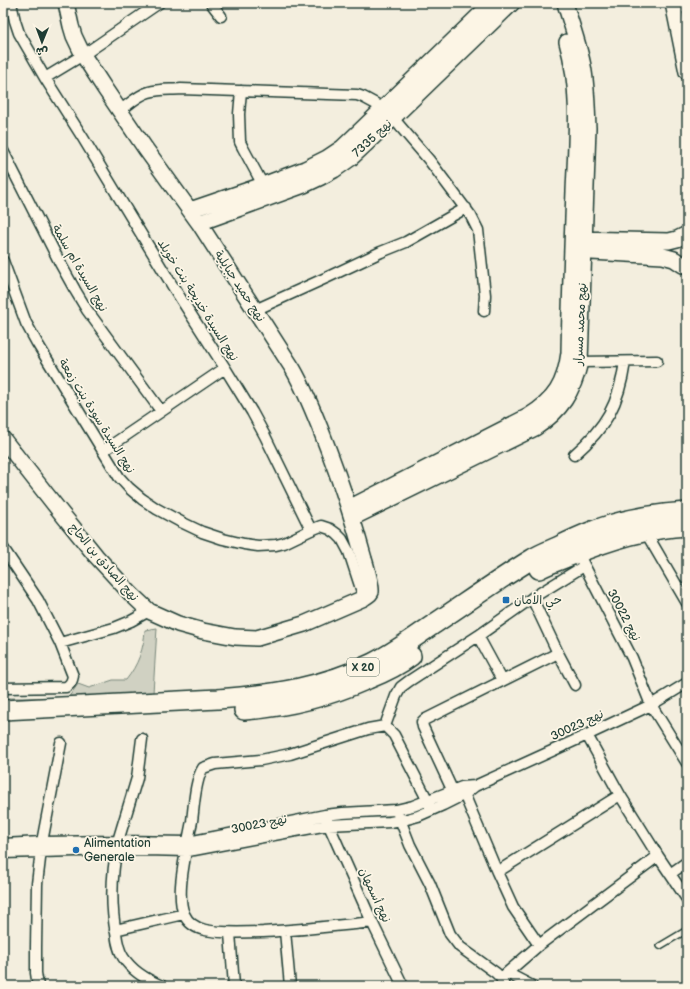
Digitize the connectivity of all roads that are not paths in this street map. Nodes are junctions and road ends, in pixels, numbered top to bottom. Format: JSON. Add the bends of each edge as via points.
{"nodes":[{"id":1,"x":11,"y":3,"type":"edge"},
{"id":2,"x":66,"y":3,"type":"edge"},
{"id":3,"x":159,"y":3,"type":"edge"},
{"id":4,"x":211,"y":3,"type":"edge"},
{"id":5,"x":492,"y":3,"type":"edge"},
{"id":6,"x":512,"y":3,"type":"edge"},
{"id":7,"x":555,"y":3,"type":"edge"},
{"id":8,"x":565,"y":3,"type":"edge"},
{"id":9,"x":674,"y":3,"type":"edge"},
{"id":10,"x":686,"y":3,"type":"edge"},
{"id":11,"x":687,"y":6,"type":"edge"},
{"id":12,"x":221,"y":16,"type":"dead end"},
{"id":13,"x":575,"y":51,"type":"junction"},
{"id":14,"x":84,"y":55,"type":"junction"},
{"id":15,"x":687,"y":72,"type":"edge"},
{"id":16,"x":45,"y":78,"type":"junction"},
{"id":17,"x":241,"y":91,"type":"junction"},
{"id":18,"x":120,"y":111,"type":"junction"},
{"id":19,"x":388,"y":114,"type":"junction"},
{"id":20,"x":3,"y":151,"type":"edge"},
{"id":21,"x":263,"y":185,"type":"junction"},
{"id":22,"x":466,"y":208,"type":"junction"},
{"id":23,"x":190,"y":210,"type":"junction"},
{"id":24,"x":199,"y":223,"type":"junction"},
{"id":25,"x":686,"y":234,"type":"edge"},
{"id":26,"x":577,"y":245,"type":"junction"},
{"id":27,"x":3,"y":261,"type":"edge"},
{"id":28,"x":685,"y":268,"type":"edge"},
{"id":29,"x":255,"y":310,"type":"junction"},
{"id":30,"x":484,"y":311,"type":"dead end"},
{"id":31,"x":657,"y":361,"type":"dead end"},
{"id":32,"x":580,"y":362,"type":"junction"},
{"id":33,"x":625,"y":362,"type":"junction"},
{"id":34,"x":225,"y":368,"type":"junction"},
{"id":35,"x":161,"y":411,"type":"junction"},
{"id":36,"x":3,"y":439,"type":"edge"},
{"id":37,"x":103,"y":452,"type":"junction"},
{"id":38,"x":574,"y":455,"type":"dead end"},
{"id":39,"x":687,"y":512,"type":"edge"},
{"id":40,"x":350,"y":513,"type":"junction"},
{"id":41,"x":687,"y":526,"type":"edge"},
{"id":42,"x":311,"y":530,"type":"junction"},
{"id":43,"x":645,"y":532,"type":"junction"},
{"id":44,"x":3,"y":548,"type":"edge"},
{"id":45,"x":578,"y":553,"type":"junction"},
{"id":46,"x":367,"y":595,"type":"junction"},
{"id":47,"x":532,"y":598,"type":"junction"},
{"id":48,"x":687,"y":603,"type":"edge"},
{"id":49,"x":149,"y":611,"type":"junction"},
{"id":50,"x":478,"y":636,"type":"junction"},
{"id":51,"x":60,"y":643,"type":"junction"},
{"id":52,"x":558,"y":653,"type":"junction"},
{"id":53,"x":502,"y":680,"type":"junction"},
{"id":54,"x":687,"y":683,"type":"edge"},
{"id":55,"x":575,"y":685,"type":"dead end"},
{"id":56,"x":4,"y":687,"type":"edge"},
{"id":57,"x":651,"y":705,"type":"junction"},
{"id":58,"x":3,"y":710,"type":"edge"},
{"id":59,"x":3,"y":722,"type":"edge"},
{"id":60,"x":385,"y":726,"type":"junction"},
{"id":61,"x":587,"y":735,"type":"junction"},
{"id":62,"x":142,"y":739,"type":"dead end"},
{"id":63,"x":61,"y":743,"type":"dead end"},
{"id":64,"x":687,"y":763,"type":"edge"},
{"id":65,"x":459,"y":792,"type":"junction"},
{"id":66,"x":620,"y":795,"type":"junction"},
{"id":67,"x":430,"y":806,"type":"junction"},
{"id":68,"x":397,"y":810,"type":"junction"},
{"id":69,"x":325,"y":815,"type":"junction"},
{"id":70,"x":400,"y":820,"type":"junction"},
{"id":71,"x":328,"y":825,"type":"junction"},
{"id":72,"x":3,"y":844,"type":"edge"},
{"id":73,"x":117,"y":846,"type":"junction"},
{"id":74,"x":187,"y":846,"type":"junction"},
{"id":75,"x":42,"y":847,"type":"junction"},
{"id":76,"x":3,"y":853,"type":"edge"},
{"id":77,"x":658,"y":856,"type":"junction"},
{"id":78,"x":687,"y":862,"type":"edge"},
{"id":79,"x":497,"y":872,"type":"junction"},
{"id":80,"x":670,"y":874,"type":"junction"},
{"id":81,"x":687,"y":899,"type":"edge"},
{"id":82,"x":184,"y":914,"type":"junction"},
{"id":83,"x":372,"y":922,"type":"junction"},
{"id":84,"x":115,"y":930,"type":"junction"},
{"id":85,"x":285,"y":930,"type":"junction"},
{"id":86,"x":687,"y":930,"type":"edge"},
{"id":87,"x":230,"y":933,"type":"junction"},
{"id":88,"x":539,"y":945,"type":"junction"},
{"id":89,"x":660,"y":946,"type":"dead end"},
{"id":90,"x":504,"y":979,"type":"edge"},
{"id":91,"x":38,"y":986,"type":"edge"},
{"id":92,"x":162,"y":986,"type":"edge"},
{"id":93,"x":234,"y":986,"type":"edge"},
{"id":94,"x":290,"y":986,"type":"edge"},
{"id":95,"x":403,"y":986,"type":"edge"},
{"id":96,"x":532,"y":986,"type":"edge"}],
"edges":[{"from":1,"to":16,"type":"street","name":"نهج السيدة خديجة بنت خويلد","via":[[19,33]]},
{"from":2,"to":14,"type":"street","name":"نهج حميد جبايلية","via":[[74,36]]},
{"from":3,"to":14,"type":"street"},
{"from":4,"to":12,"type":"street"},
{"from":5,"to":19,"type":"street","name":"نهج 7335"},
{"from":6,"to":19,"type":"street","name":"نهج 7335"},
{"from":7,"to":13,"type":"street","name":"نهج محمد مسرار"},
{"from":8,"to":13,"type":"street","name":"نهج محمد مسرار"},
{"from":9,"to":15,"type":"street"},
{"from":10,"to":11,"type":"street"},
{"from":13,"to":26,"type":"street","name":"نهج محمد مسرار"},
{"from":14,"to":16,"type":"street"},
{"from":14,"to":18,"type":"street","name":"نهج حميد جبايلية"},
{"from":16,"to":34,"type":"street","name":"نهج السيدة خديجة بنت خويلد"},
{"from":17,"to":18,"type":"street","via":[[155,90],[142,95]]},
{"from":17,"to":19,"type":"street","via":[[357,95],[371,101]]},
{"from":17,"to":21,"type":"street","via":[[240,142]]},
{"from":18,"to":23,"type":"street","name":"نهج حميد جبايلية"},
{"from":19,"to":21,"type":"street","name":"نهج 7335","via":[[327,158]]},
{"from":19,"to":22,"type":"street"},
{"from":19,"to":24,"type":"street","name":"نهج 7335","via":[[351,158],[334,170],[304,185]]},
{"from":20,"to":35,"type":"street","name":"نهج السيدة ام سلمة","via":[[60,264],[87,310]]},
{"from":21,"to":23,"type":"street","name":"نهج 7335"},
{"from":22,"to":29,"type":"street","via":[[406,242]]},
{"from":22,"to":30,"type":"street","via":[[478,230],[485,295]]},
{"from":23,"to":24,"type":"street","name":"نهج حميد جبايلية"},
{"from":24,"to":29,"type":"street","name":"نهج حميد جبايلية"},
{"from":25,"to":26,"type":"street","via":[[669,241]]},
{"from":25,"to":28,"type":"street","via":[[680,247]]},
{"from":26,"to":28,"type":"street","via":[[663,256],[674,259]]},
{"from":26,"to":32,"type":"street","name":"نهج محمد مسرار"},
{"from":26,"to":40,"type":"street","name":"نهج محمد مسرار","via":[[567,366],[557,390],[549,400],[528,416]]},
{"from":27,"to":37,"type":"street","name":"نهج السيدة سودة بنت زمعة","via":[[26,323]]},
{"from":29,"to":40,"type":"street","name":"نهج حميد جبايلية","via":[[303,386]]},
{"from":31,"to":33,"type":"street"},
{"from":32,"to":33,"type":"street"},
{"from":32,"to":40,"type":"street","name":"نهج محمد مسرار","via":[[572,388],[565,400],[535,428]]},
{"from":33,"to":38,"type":"street","via":[[623,379],[610,413],[596,434]]},
{"from":34,"to":35,"type":"street"},
{"from":34,"to":42,"type":"street","name":"نهج السيدة خديجة بنت خويلد","via":[[265,436]]},
{"from":35,"to":37,"type":"street"},
{"from":36,"to":49,"type":"street","name":"نهج الصادق بن الحاج","via":[[96,556]]},
{"from":37,"to":42,"type":"street","name":"نهج السيدة سودة بنت زمعة","via":[[119,477],[142,499],[202,532],[244,544],[268,546],[284,543]]},
{"from":39,"to":45,"type":"highway","number":"X 20","via":[[631,520],[596,530]]},
{"from":40,"to":46,"type":"street","name":"نهج حميد جبايلية","via":[[371,588]]},
{"from":41,"to":43,"type":"highway","number":"X 20"},
{"from":42,"to":46,"type":"street","via":[[321,526],[330,529],[342,539]]},
{"from":43,"to":45,"type":"highway","number":"X 20","via":[[620,537]]},
{"from":43,"to":48,"type":"street"},
{"from":44,"to":51,"type":"street","via":[[38,600]]},
{"from":45,"to":47,"type":"street"},
{"from":45,"to":57,"type":"street","name":"نهج 30022","via":[[632,658]]},
{"from":45,"to":58,"type":"highway","number":"X 20","via":[[534,558],[398,649],[341,677],[310,686],[238,698]]},
{"from":45,"to":59,"type":"highway","number":"X 20","via":[[541,568],[517,582],[406,660],[379,675],[347,689],[313,699],[253,709]]},
{"from":46,"to":49,"type":"street","name":"نهج الصادق بن الحاج","via":[[304,624],[257,638],[203,631],[178,624]]},
{"from":47,"to":50,"type":"street"},
{"from":47,"to":52,"type":"street"},
{"from":49,"to":51,"type":"street","via":[[114,628]]},
{"from":50,"to":53,"type":"street"},
{"from":50,"to":60,"type":"street","via":[[409,680],[401,688]]},
{"from":51,"to":56,"type":"street","via":[[73,676],[70,684]]},
{"from":52,"to":53,"type":"street"},
{"from":52,"to":55,"type":"street"},
{"from":53,"to":65,"type":"street","via":[[422,722]]},
{"from":54,"to":57,"type":"street","name":"نهج 30023"},
{"from":57,"to":61,"type":"street","name":"نهج 30023"},
{"from":57,"to":64,"type":"street","name":"نهج 30022"},
{"from":60,"to":67,"type":"street","via":[[394,735]]},
{"from":60,"to":74,"type":"street","via":[[290,754],[261,760],[215,764],[203,768],[200,772]]},
{"from":61,"to":65,"type":"street","name":"نهج 30023"},
{"from":61,"to":66,"type":"street"},
{"from":62,"to":73,"type":"street","via":[[136,778]]},
{"from":63,"to":75,"type":"street"},
{"from":65,"to":67,"type":"street","name":"نهج 30023"},
{"from":65,"to":79,"type":"street"},
{"from":66,"to":77,"type":"street"},
{"from":66,"to":79,"type":"street"},
{"from":67,"to":68,"type":"street","name":"نهج 30023","via":[[413,806]]},
{"from":67,"to":70,"type":"street","name":"نهج 30023","via":[[418,816]]},
{"from":68,"to":69,"type":"street","name":"نهج 30023"},
{"from":68,"to":70,"type":"street"},
{"from":69,"to":71,"type":"street","name":"نهج أسمهان"},
{"from":69,"to":74,"type":"street","name":"نهج 30023"},
{"from":70,"to":71,"type":"street","name":"نهج 30023"},
{"from":70,"to":90,"type":"street","via":[[450,934],[460,947]]},
{"from":71,"to":74,"type":"street","name":"نهج 30023"},
{"from":71,"to":83,"type":"street","name":"نهج أسمهان"},
{"from":72,"to":75,"type":"street","name":"نهج 30023"},
{"from":73,"to":74,"type":"street","name":"نهج 30023"},
{"from":73,"to":75,"type":"street","name":"نهج 30023"},
{"from":73,"to":84,"type":"street","via":[[112,899]]},
{"from":74,"to":82,"type":"street","via":[[181,883],[181,904]]},
{"from":75,"to":76,"type":"street","name":"نهج 30023"},
{"from":75,"to":91,"type":"street","via":[[37,884]]},
{"from":77,"to":80,"type":"street"},
{"from":77,"to":88,"type":"street"},
{"from":78,"to":80,"type":"street"},
{"from":79,"to":88,"type":"street","via":[[513,907]]},
{"from":80,"to":81,"type":"street"},
{"from":82,"to":84,"type":"street"},
{"from":82,"to":87,"type":"street","via":[[193,926]]},
{"from":83,"to":85,"type":"street"},
{"from":83,"to":95,"type":"street","name":"نهج أسمهان"},
{"from":84,"to":92,"type":"street","via":[[124,958],[135,971]]},
{"from":85,"to":87,"type":"street"},
{"from":85,"to":94,"type":"street"},
{"from":86,"to":89,"type":"lane"},
{"from":87,"to":93,"type":"street"},
{"from":88,"to":90,"type":"street"},
{"from":90,"to":96,"type":"street"}]}
